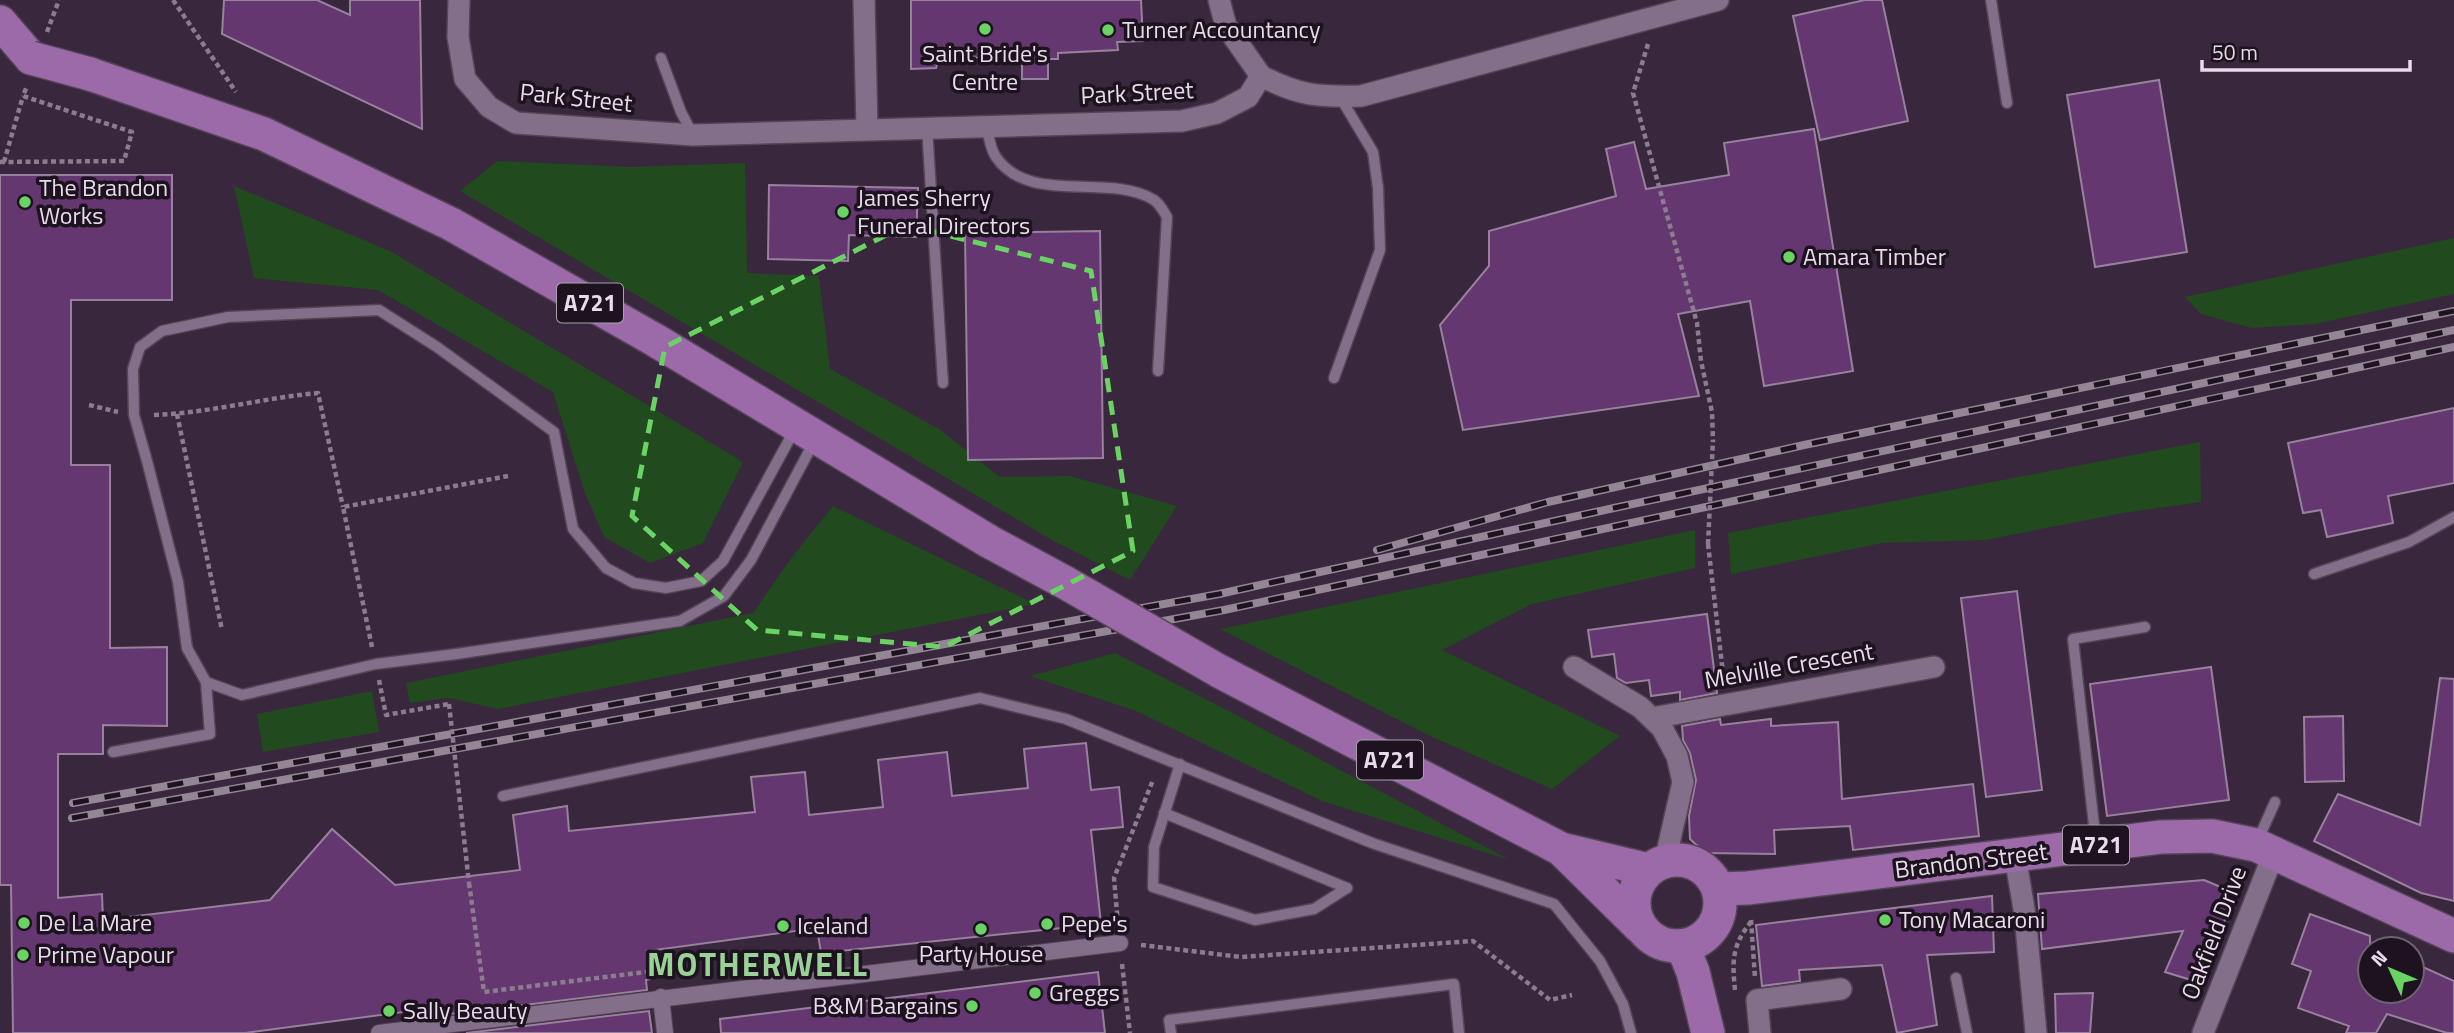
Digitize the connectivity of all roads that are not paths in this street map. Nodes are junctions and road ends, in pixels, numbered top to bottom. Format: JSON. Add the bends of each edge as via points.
{"nodes":[{"id":1,"x":459,"y":0,"type":"edge"},
{"id":2,"x":864,"y":0,"type":"edge"},
{"id":3,"x":1219,"y":0,"type":"edge"},
{"id":4,"x":1718,"y":0,"type":"edge"},
{"id":5,"x":1991,"y":0,"type":"edge"},
{"id":6,"x":0,"y":22,"type":"edge"},
{"id":7,"x":0,"y":42,"type":"edge"},
{"id":8,"x":661,"y":58,"type":"dead end"},
{"id":9,"x":34,"y":59,"type":"junction"},
{"id":10,"x":1261,"y":76,"type":"junction"},
{"id":11,"x":1340,"y":97,"type":"junction"},
{"id":12,"x":2007,"y":103,"type":"dead end"},
{"id":13,"x":986,"y":126,"type":"junction"},
{"id":14,"x":927,"y":127,"type":"junction"},
{"id":15,"x":867,"y":128,"type":"junction"},
{"id":16,"x":692,"y":135,"type":"junction"},
{"id":17,"x":1158,"y":371,"type":"dead end"},
{"id":18,"x":1334,"y":378,"type":"dead end"},
{"id":19,"x":943,"y":383,"type":"dead end"},
{"id":20,"x":807,"y":431,"type":"junction"},
{"id":21,"x":2454,"y":517,"type":"edge"},
{"id":22,"x":2314,"y":574,"type":"dead end"},
{"id":23,"x":2145,"y":626,"type":"dead end"},
{"id":24,"x":1574,"y":667,"type":"dead end"},
{"id":25,"x":1934,"y":667,"type":"dead end"},
{"id":26,"x":206,"y":681,"type":"junction"},
{"id":27,"x":1653,"y":718,"type":"junction"},
{"id":28,"x":113,"y":752,"type":"dead end"},
{"id":29,"x":1180,"y":764,"type":"junction"},
{"id":30,"x":503,"y":796,"type":"dead end"},
{"id":31,"x":2274,"y":802,"type":"dead end"},
{"id":32,"x":1164,"y":813,"type":"junction"},
{"id":33,"x":2096,"y":845,"type":"junction"},
{"id":34,"x":1561,"y":849,"type":"junction"},
{"id":35,"x":2265,"y":849,"type":"junction"},
{"id":36,"x":2015,"y":856,"type":"junction"},
{"id":37,"x":1657,"y":865,"type":"junction"},
{"id":38,"x":1733,"y":889,"type":"junction"},
{"id":39,"x":1639,"y":926,"type":"junction"},
{"id":40,"x":2454,"y":936,"type":"edge"},
{"id":41,"x":1120,"y":943,"type":"road end"},
{"id":42,"x":1683,"y":947,"type":"junction"},
{"id":43,"x":1956,"y":978,"type":"dead end"},
{"id":44,"x":1840,"y":989,"type":"dead end"},
{"id":45,"x":661,"y":997,"type":"junction"},
{"id":46,"x":379,"y":1033,"type":"edge"},
{"id":47,"x":665,"y":1033,"type":"edge"},
{"id":48,"x":1171,"y":1033,"type":"edge"},
{"id":49,"x":1459,"y":1033,"type":"edge"},
{"id":50,"x":1631,"y":1033,"type":"edge"},
{"id":51,"x":1708,"y":1033,"type":"edge"},
{"id":52,"x":1760,"y":1033,"type":"edge"},
{"id":53,"x":1967,"y":1033,"type":"edge"},
{"id":54,"x":2036,"y":1033,"type":"edge"},
{"id":55,"x":2203,"y":1033,"type":"edge"}],
"edges":[{"from":1,"to":16,"type":"street","name":"Park Street","via":[[458,37],[465,79],[489,107],[516,123]]},
{"from":2,"to":15,"type":"street"},
{"from":3,"to":10,"type":"street","via":[[1226,26]]},
{"from":4,"to":11,"type":"street","via":[[1362,96]]},
{"from":5,"to":12,"type":"lane"},
{"from":6,"to":9,"type":"main road"},
{"from":7,"to":9,"type":"main road","number":"A721"},
{"from":8,"to":16,"type":"lane"},
{"from":9,"to":20,"type":"main road","number":"A721","bridge":true,"via":[[264,134],[451,224]]},
{"from":10,"to":11,"type":"street","via":[[1287,90]]},
{"from":10,"to":13,"type":"street","name":"Park Street","via":[[1248,97],[1217,113],[1182,121]]},
{"from":11,"to":18,"type":"lane","via":[[1373,152],[1380,250]]},
{"from":13,"to":14,"type":"street","name":"Park Street"},
{"from":13,"to":17,"type":"lane","via":[[995,156],[1031,182],[1138,193],[1156,201],[1167,217]]},
{"from":14,"to":15,"type":"street","name":"Park Street"},
{"from":14,"to":19,"type":"lane"},
{"from":15,"to":16,"type":"street","name":"Park Street"},
{"from":20,"to":26,"type":"lane","via":[[751,560],[724,596],[680,621],[376,664],[242,695]]},
{"from":20,"to":26,"type":"lane","via":[[723,561],[701,581],[666,588],[634,583],[606,568],[573,529],[554,432],[379,310],[228,317],[162,331],[140,346],[133,369],[134,415],[178,582],[187,648]]},
{"from":20,"to":34,"type":"main road","number":"A721","bridge":true,"via":[[990,542],[1219,671]]},
{"from":21,"to":22,"type":"lane","via":[[2409,542]]},
{"from":23,"to":33,"type":"lane","via":[[2073,639]]},
{"from":24,"to":27,"type":"street"},
{"from":25,"to":27,"type":"street","name":"Melville Crescent"},
{"from":26,"to":28,"type":"lane","via":[[210,734]]},
{"from":27,"to":37,"type":"street","via":[[1677,756],[1683,782]]},
{"from":29,"to":30,"type":"lane","via":[[1066,719],[980,698]]},
{"from":29,"to":32,"type":"lane"},
{"from":29,"to":50,"type":"lane","via":[[1372,843],[1554,904],[1600,961],[1623,1004]]},
{"from":31,"to":35,"type":"lane"},
{"from":32,"to":32,"type":"lane","via":[[1322,878],[1347,888],[1314,909],[1255,920],[1153,887],[1154,847]]},
{"from":33,"to":35,"type":"main road","name":"Brandon Street","number":"A721","via":[[2213,836]]},
{"from":33,"to":36,"type":"main road","name":"Brandon Street","number":"A721"},
{"from":34,"to":37,"type":"main road","number":"A721"},
{"from":34,"to":39,"type":"main road","number":"A721"},
{"from":35,"to":40,"type":"main road","name":"Brandon Street","number":"A721"},
{"from":35,"to":55,"type":"street","name":"Oakfield Drive"},
{"from":36,"to":38,"type":"main road","name":"Brandon Street","number":"A721"},
{"from":36,"to":54,"type":"street"},
{"from":37,"to":38,"type":"main road","number":"A721","via":[[1681,859],[1695,863]]},
{"from":37,"to":39,"type":"main road","via":[[1634,894]]},
{"from":38,"to":42,"type":"main road","via":[[1721,904],[1711,931]]},
{"from":39,"to":42,"type":"main road","number":"A721","via":[[1650,938]]},
{"from":41,"to":45,"type":"street"},
{"from":42,"to":51,"type":"main road"},
{"from":43,"to":53,"type":"lane"},
{"from":44,"to":52,"type":"street","via":[[1757,1000]]},
{"from":45,"to":46,"type":"street"},
{"from":45,"to":47,"type":"street"},
{"from":48,"to":49,"type":"lane","via":[[1170,1020],[1454,984]]}]}
